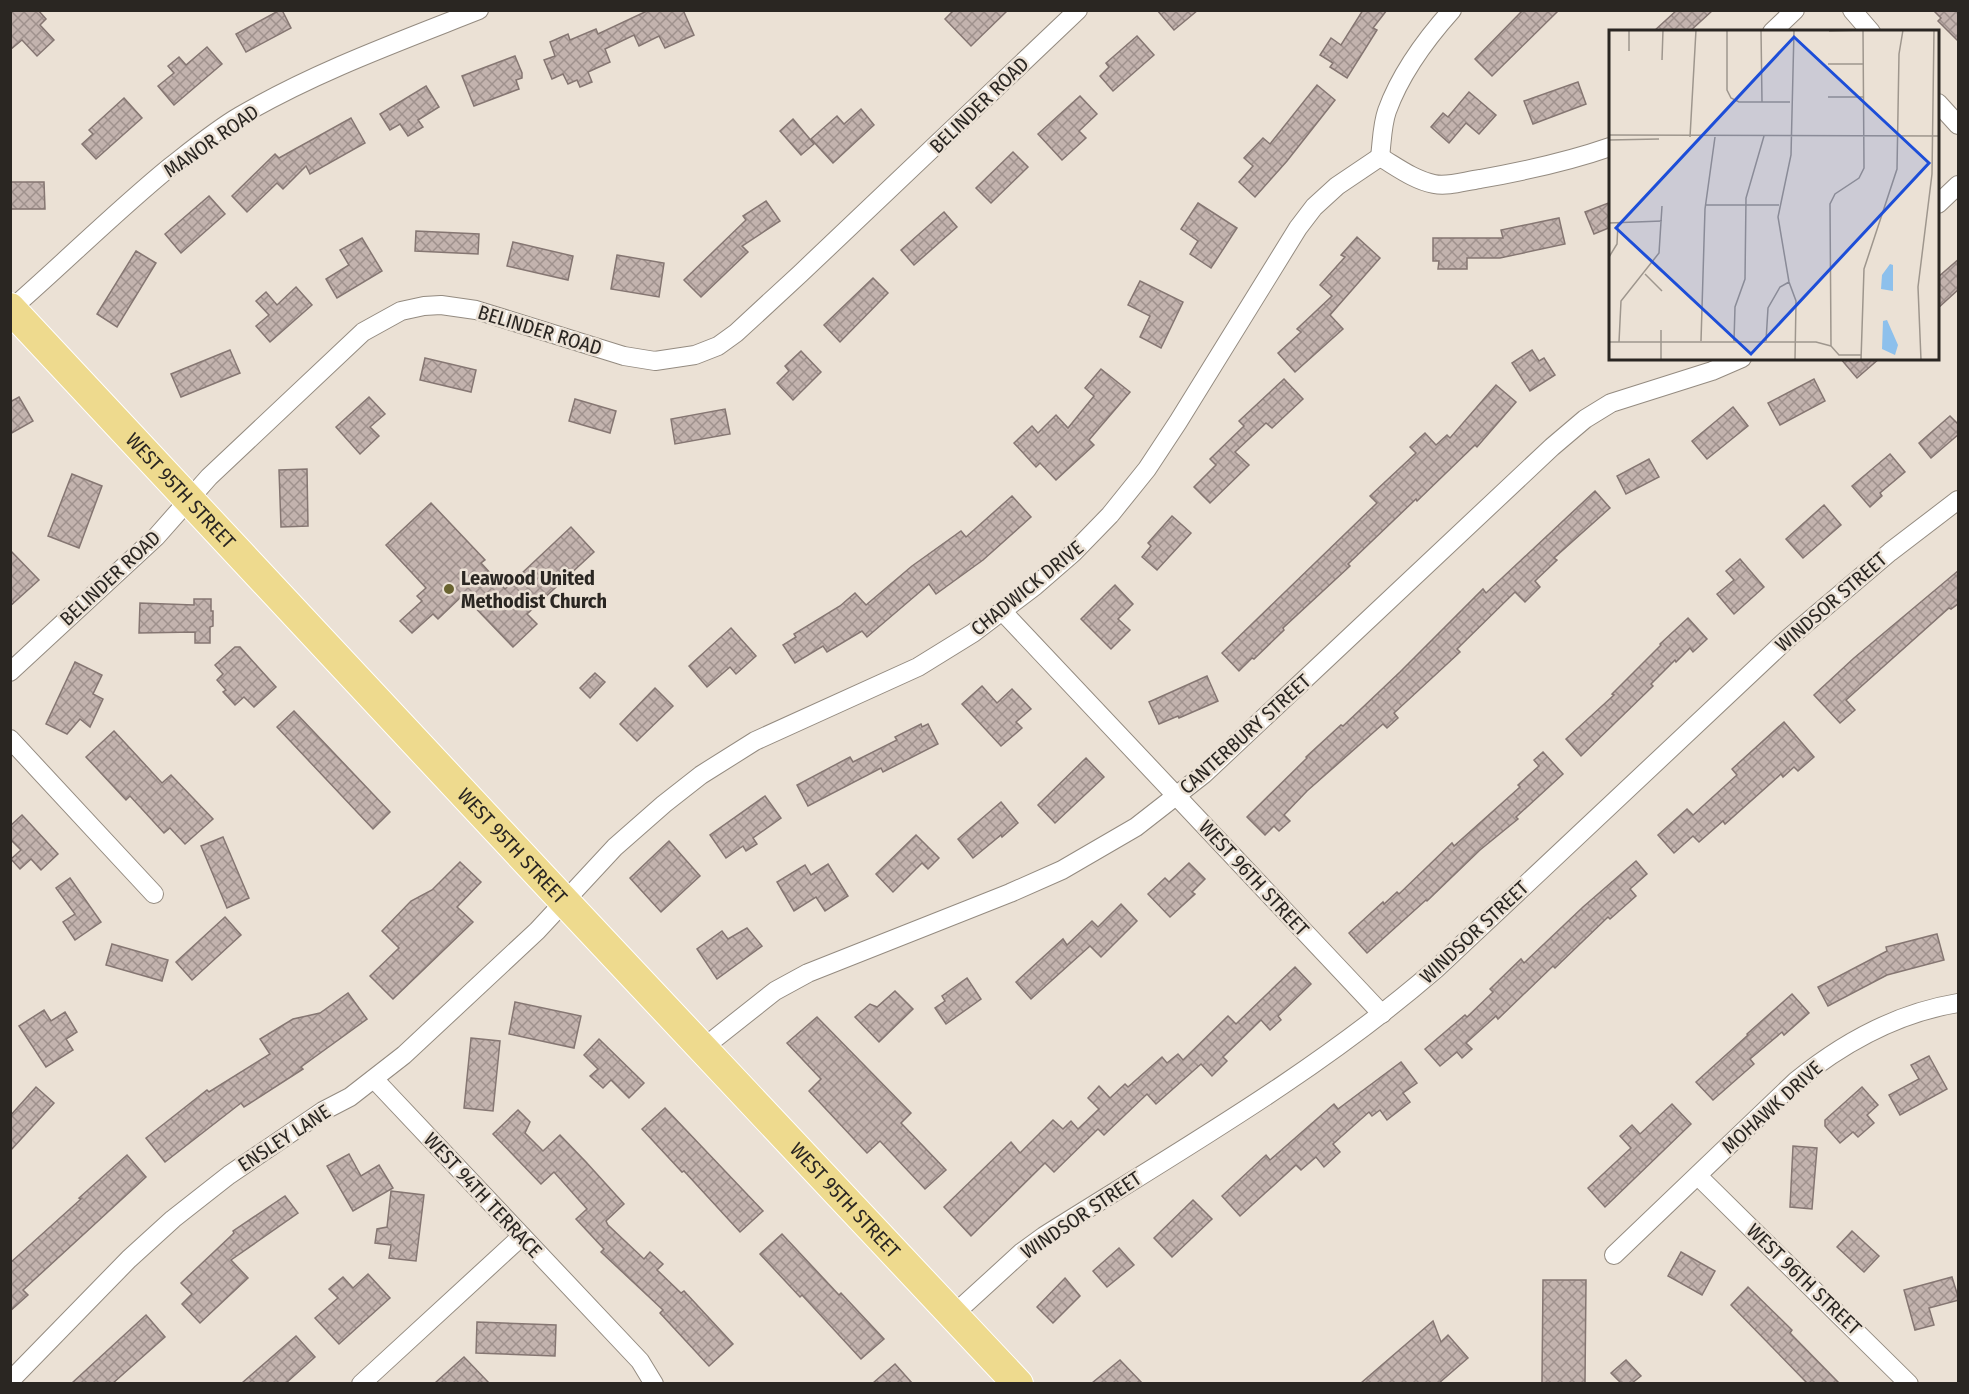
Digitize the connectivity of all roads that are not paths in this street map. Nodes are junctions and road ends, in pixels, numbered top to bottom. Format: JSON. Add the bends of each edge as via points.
{"nodes":[{"id":1,"x":479,"y":10,"type":"edge"},
{"id":2,"x":1078,"y":10,"type":"edge"},
{"id":3,"x":1452,"y":10,"type":"edge"},
{"id":4,"x":1795,"y":10,"type":"edge"},
{"id":5,"x":1852,"y":10,"type":"edge"},
{"id":6,"x":1774,"y":30,"type":"edge"},
{"id":7,"x":1869,"y":30,"type":"edge"},
{"id":8,"x":1939,"y":104,"type":"edge"},
{"id":9,"x":1959,"y":125,"type":"edge"},
{"id":10,"x":1609,"y":148,"type":"edge"},
{"id":11,"x":1380,"y":157,"type":"junction"},
{"id":12,"x":1959,"y":185,"type":"edge"},
{"id":13,"x":1939,"y":203,"type":"edge"},
{"id":14,"x":11,"y":309,"type":"edge"},
{"id":15,"x":1737,"y":360,"type":"edge"},
{"id":16,"x":189,"y":499,"type":"junction"},
{"id":17,"x":1959,"y":500,"type":"edge"},
{"id":18,"x":1003,"y":612,"type":"junction"},
{"id":19,"x":10,"y":672,"type":"edge"},
{"id":20,"x":10,"y":739,"type":"edge"},
{"id":21,"x":1177,"y":796,"type":"junction"},
{"id":22,"x":154,"y":894,"type":"dead end"},
{"id":23,"x":565,"y":902,"type":"junction"},
{"id":24,"x":1959,"y":1003,"type":"edge"},
{"id":25,"x":1382,"y":1014,"type":"junction"},
{"id":26,"x":703,"y":1048,"type":"junction"},
{"id":27,"x":374,"y":1079,"type":"junction"},
{"id":28,"x":1698,"y":1176,"type":"junction"},
{"id":29,"x":522,"y":1236,"type":"junction"},
{"id":30,"x":1614,"y":1255,"type":"dead end"},
{"id":31,"x":953,"y":1316,"type":"junction"},
{"id":32,"x":10,"y":1381,"type":"edge"},
{"id":33,"x":361,"y":1383,"type":"edge"},
{"id":34,"x":654,"y":1383,"type":"edge"},
{"id":35,"x":1018,"y":1383,"type":"edge"},
{"id":36,"x":1909,"y":1383,"type":"edge"}],
"edges":[{"from":1,"to":14,"type":"street","name":"MANOR ROAD","via":[[308,81],[240,116],[148,185]]},
{"from":2,"to":16,"type":"street","name":"BELINDER ROAD","via":[[800,274],[718,346],[695,356],[655,361],[624,356],[476,310],[441,304],[401,311],[363,332]]},
{"from":3,"to":11,"type":"street","via":[[1418,53],[1395,92],[1386,113]]},
{"from":4,"to":6,"type":"street"},
{"from":5,"to":7,"type":"street"},
{"from":8,"to":9,"type":"street"},
{"from":10,"to":11,"type":"street","via":[[1552,165],[1452,184],[1418,179]]},
{"from":11,"to":18,"type":"street","name":"CHADWICK DRIVE","via":[[1337,186],[1298,228],[1178,422],[1110,515],[1073,553]]},
{"from":12,"to":13,"type":"street"},
{"from":14,"to":16,"type":"main road","name":"WEST 95TH STREET"},
{"from":15,"to":21,"type":"street","name":"CANTERBURY STREET","via":[[1611,403],[1585,419]]},
{"from":16,"to":19,"type":"street","name":"BELINDER ROAD","via":[[156,537]]},
{"from":16,"to":23,"type":"main road","name":"WEST 95TH STREET"},
{"from":17,"to":25,"type":"street","name":"WINDSOR STREET","via":[[1890,552],[1784,642],[1436,969]]},
{"from":18,"to":21,"type":"street","name":"WEST 96TH STREET"},
{"from":18,"to":23,"type":"street","name":"CHADWICK DRIVE","via":[[918,667],[755,741],[701,775],[615,847]]},
{"from":20,"to":22,"type":"street"},
{"from":21,"to":25,"type":"street","name":"WEST 96TH STREET"},
{"from":21,"to":26,"type":"street","name":"CANTERBURY STREET","via":[[1136,827],[1062,870],[808,973],[776,991]]},
{"from":23,"to":26,"type":"main road","name":"WEST 95TH STREET"},
{"from":23,"to":27,"type":"street","name":"ENSLEY LANE"},
{"from":24,"to":28,"type":"street","name":"MOHAWK DRIVE","via":[[1884,1024],[1851,1041],[1796,1081]]},
{"from":25,"to":31,"type":"street","name":"WINDSOR STREET","via":[[1257,1102],[1044,1236]]},
{"from":26,"to":31,"type":"main road","name":"WEST 95TH STREET"},
{"from":27,"to":29,"type":"street","name":"WEST 94TH TERRACE"},
{"from":27,"to":32,"type":"street","name":"ENSLEY LANE","via":[[229,1174],[173,1220],[129,1259]]},
{"from":28,"to":30,"type":"street","name":"MOHAWK DRIVE"},
{"from":28,"to":36,"type":"street","name":"WEST 96TH STREET"},
{"from":29,"to":33,"type":"street"},
{"from":29,"to":34,"type":"street","name":"WEST 94TH TERRACE","via":[[640,1361]]},
{"from":31,"to":35,"type":"main road","name":"WEST 95TH STREET"}]}
